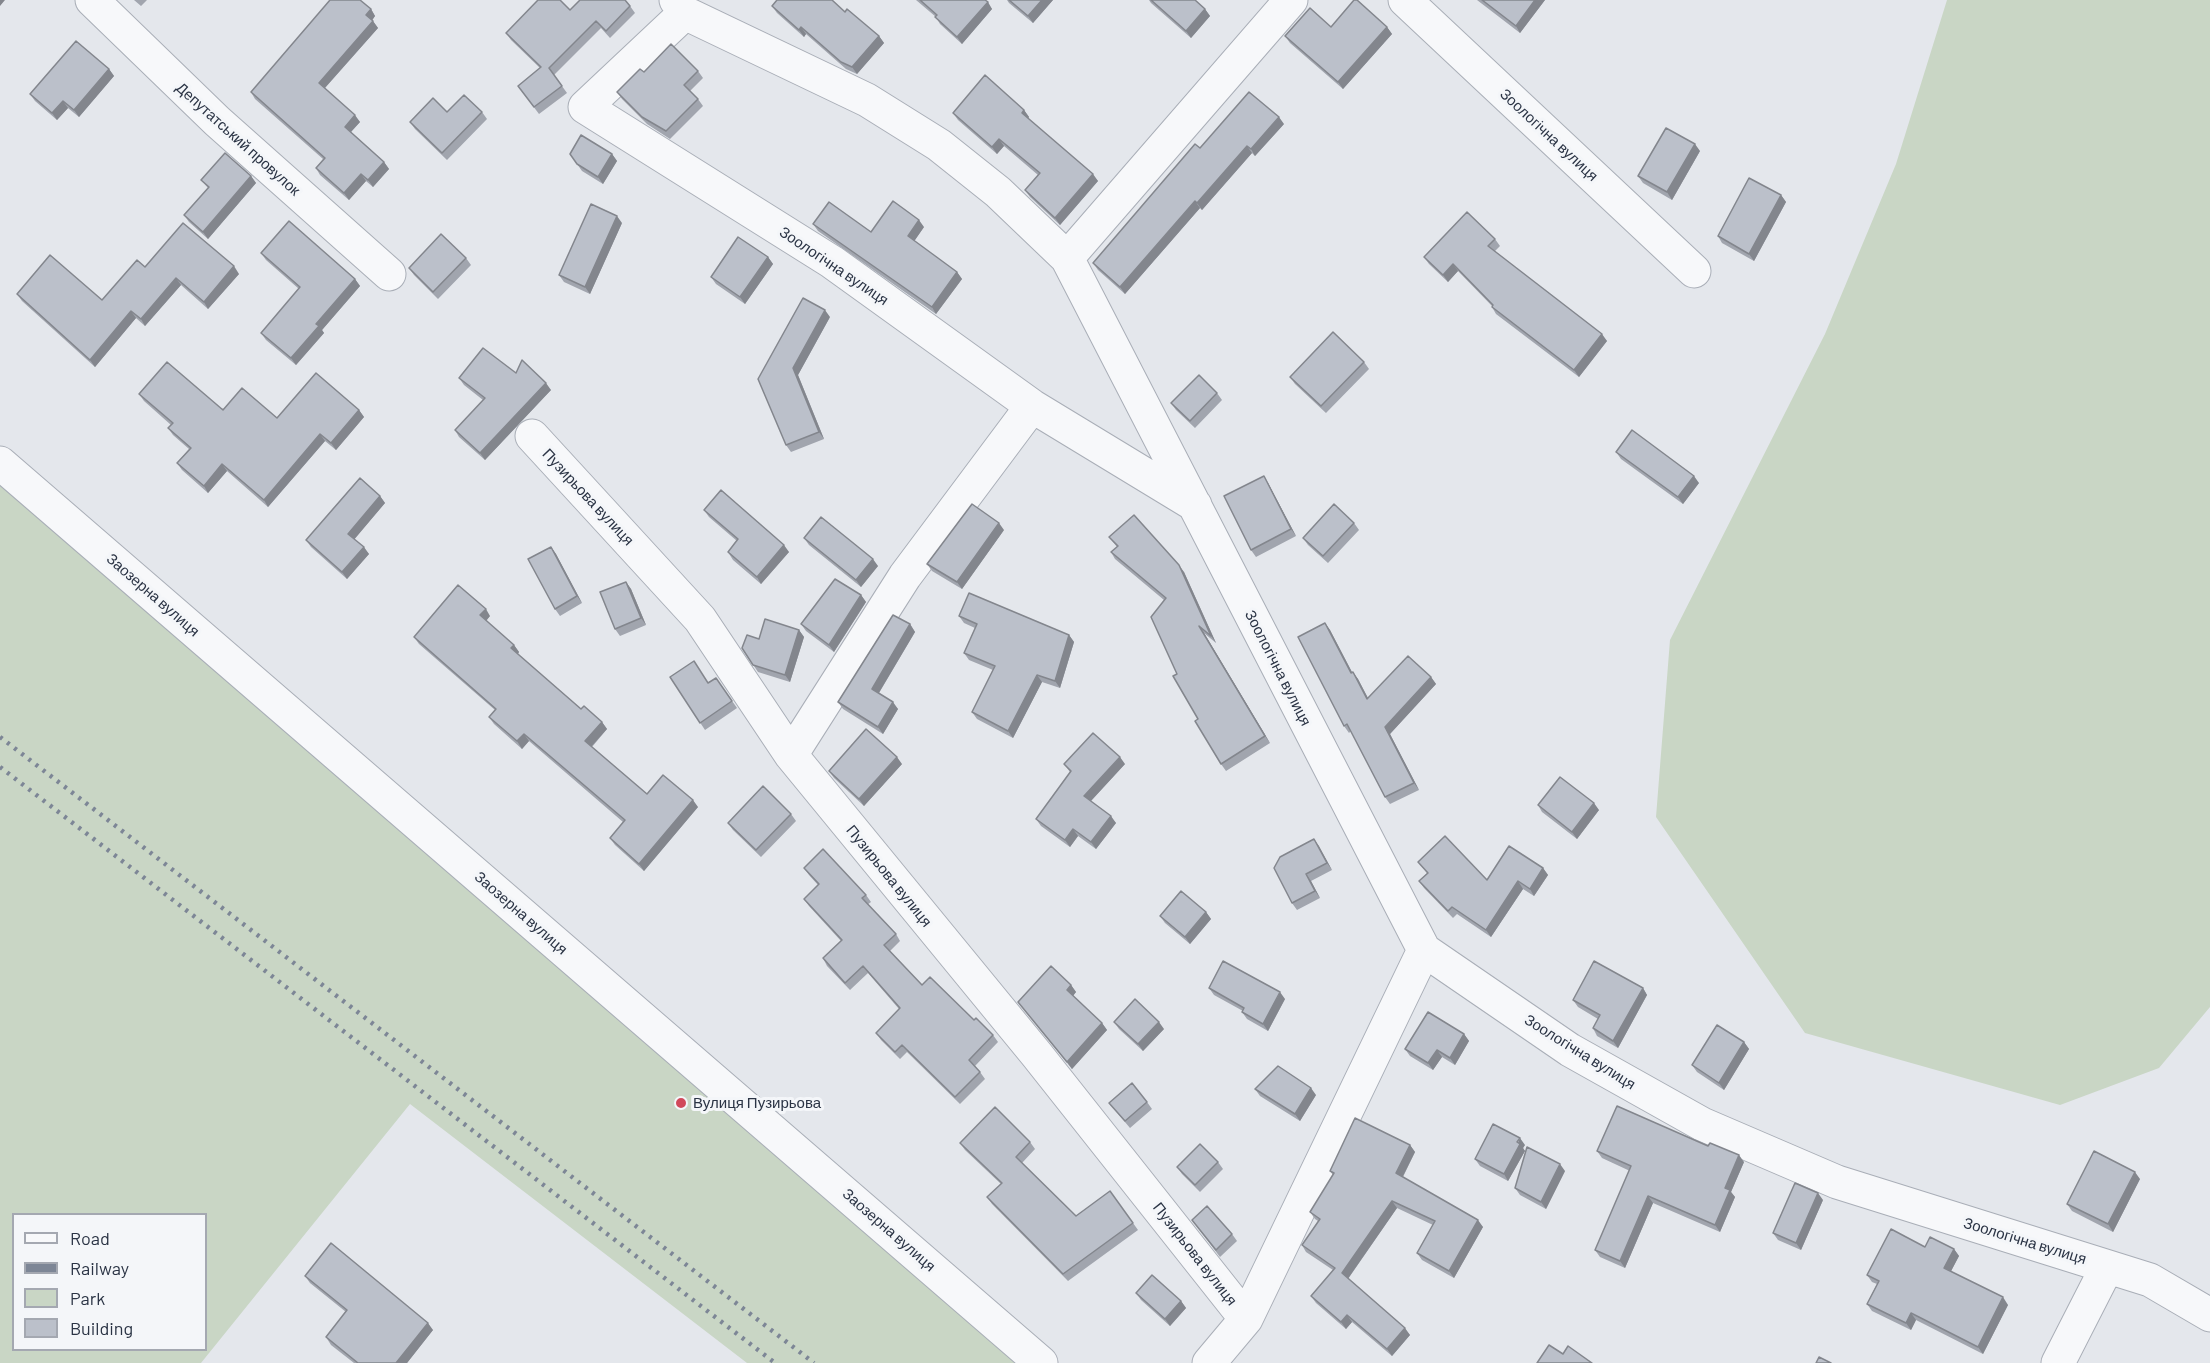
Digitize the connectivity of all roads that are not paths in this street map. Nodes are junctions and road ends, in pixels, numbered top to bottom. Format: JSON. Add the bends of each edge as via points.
{"nodes":[{"id":1,"x":92,"y":0,"type":"edge"},
{"id":2,"x":1291,"y":0,"type":"edge"},
{"id":3,"x":1405,"y":0,"type":"edge"},
{"id":4,"x":681,"y":6,"type":"edge"},
{"id":5,"x":1068,"y":258,"type":"junction"},
{"id":6,"x":1694,"y":271,"type":"dead end"},
{"id":7,"x":389,"y":274,"type":"dead end"},
{"id":8,"x":1032,"y":406,"type":"junction"},
{"id":9,"x":532,"y":436,"type":"dead end"},
{"id":10,"x":0,"y":463,"type":"edge"},
{"id":11,"x":1195,"y":505,"type":"junction"},
{"id":12,"x":791,"y":755,"type":"junction"},
{"id":13,"x":1424,"y":950,"type":"junction"},
{"id":14,"x":2107,"y":1267,"type":"junction"},
{"id":15,"x":2210,"y":1316,"type":"edge"},
{"id":16,"x":1246,"y":1319,"type":"junction"},
{"id":17,"x":1041,"y":1363,"type":"edge"},
{"id":18,"x":1209,"y":1363,"type":"edge"},
{"id":19,"x":2058,"y":1363,"type":"edge"}],
"edges":[{"from":1,"to":7,"type":"street","name":"Депутатський провулок","via":[[217,121]]},
{"from":2,"to":5,"type":"street"},
{"from":3,"to":6,"type":"street","name":"Зоологічна вулиця"},
{"from":4,"to":5,"type":"street","name":"Зоологічна вулиця","via":[[867,100],[939,145],[998,192]]},
{"from":4,"to":8,"type":"street","name":"Зоологічна вулиця","via":[[585,107],[831,262]]},
{"from":5,"to":11,"type":"street","name":"Зоологічна вулиця"},
{"from":8,"to":11,"type":"street","name":"Зоологічна вулиця"},
{"from":8,"to":12,"type":"street","via":[[905,576]]},
{"from":9,"to":12,"type":"street","name":"Пузирьова вулиця","via":[[700,619]]},
{"from":10,"to":17,"type":"street","name":"Заозерна вулиця"},
{"from":11,"to":13,"type":"street","name":"Зоологічна вулиця"},
{"from":12,"to":16,"type":"street","name":"Пузирьова вулиця"},
{"from":13,"to":14,"type":"street","name":"Зоологічна вулиця","via":[[1570,1050],[1702,1124],[1837,1182]]},
{"from":13,"to":16,"type":"street"},
{"from":14,"to":15,"type":"street","name":"Зоологічна вулиця","via":[[2150,1280]]},
{"from":14,"to":19,"type":"street"},
{"from":16,"to":18,"type":"street"}]}
